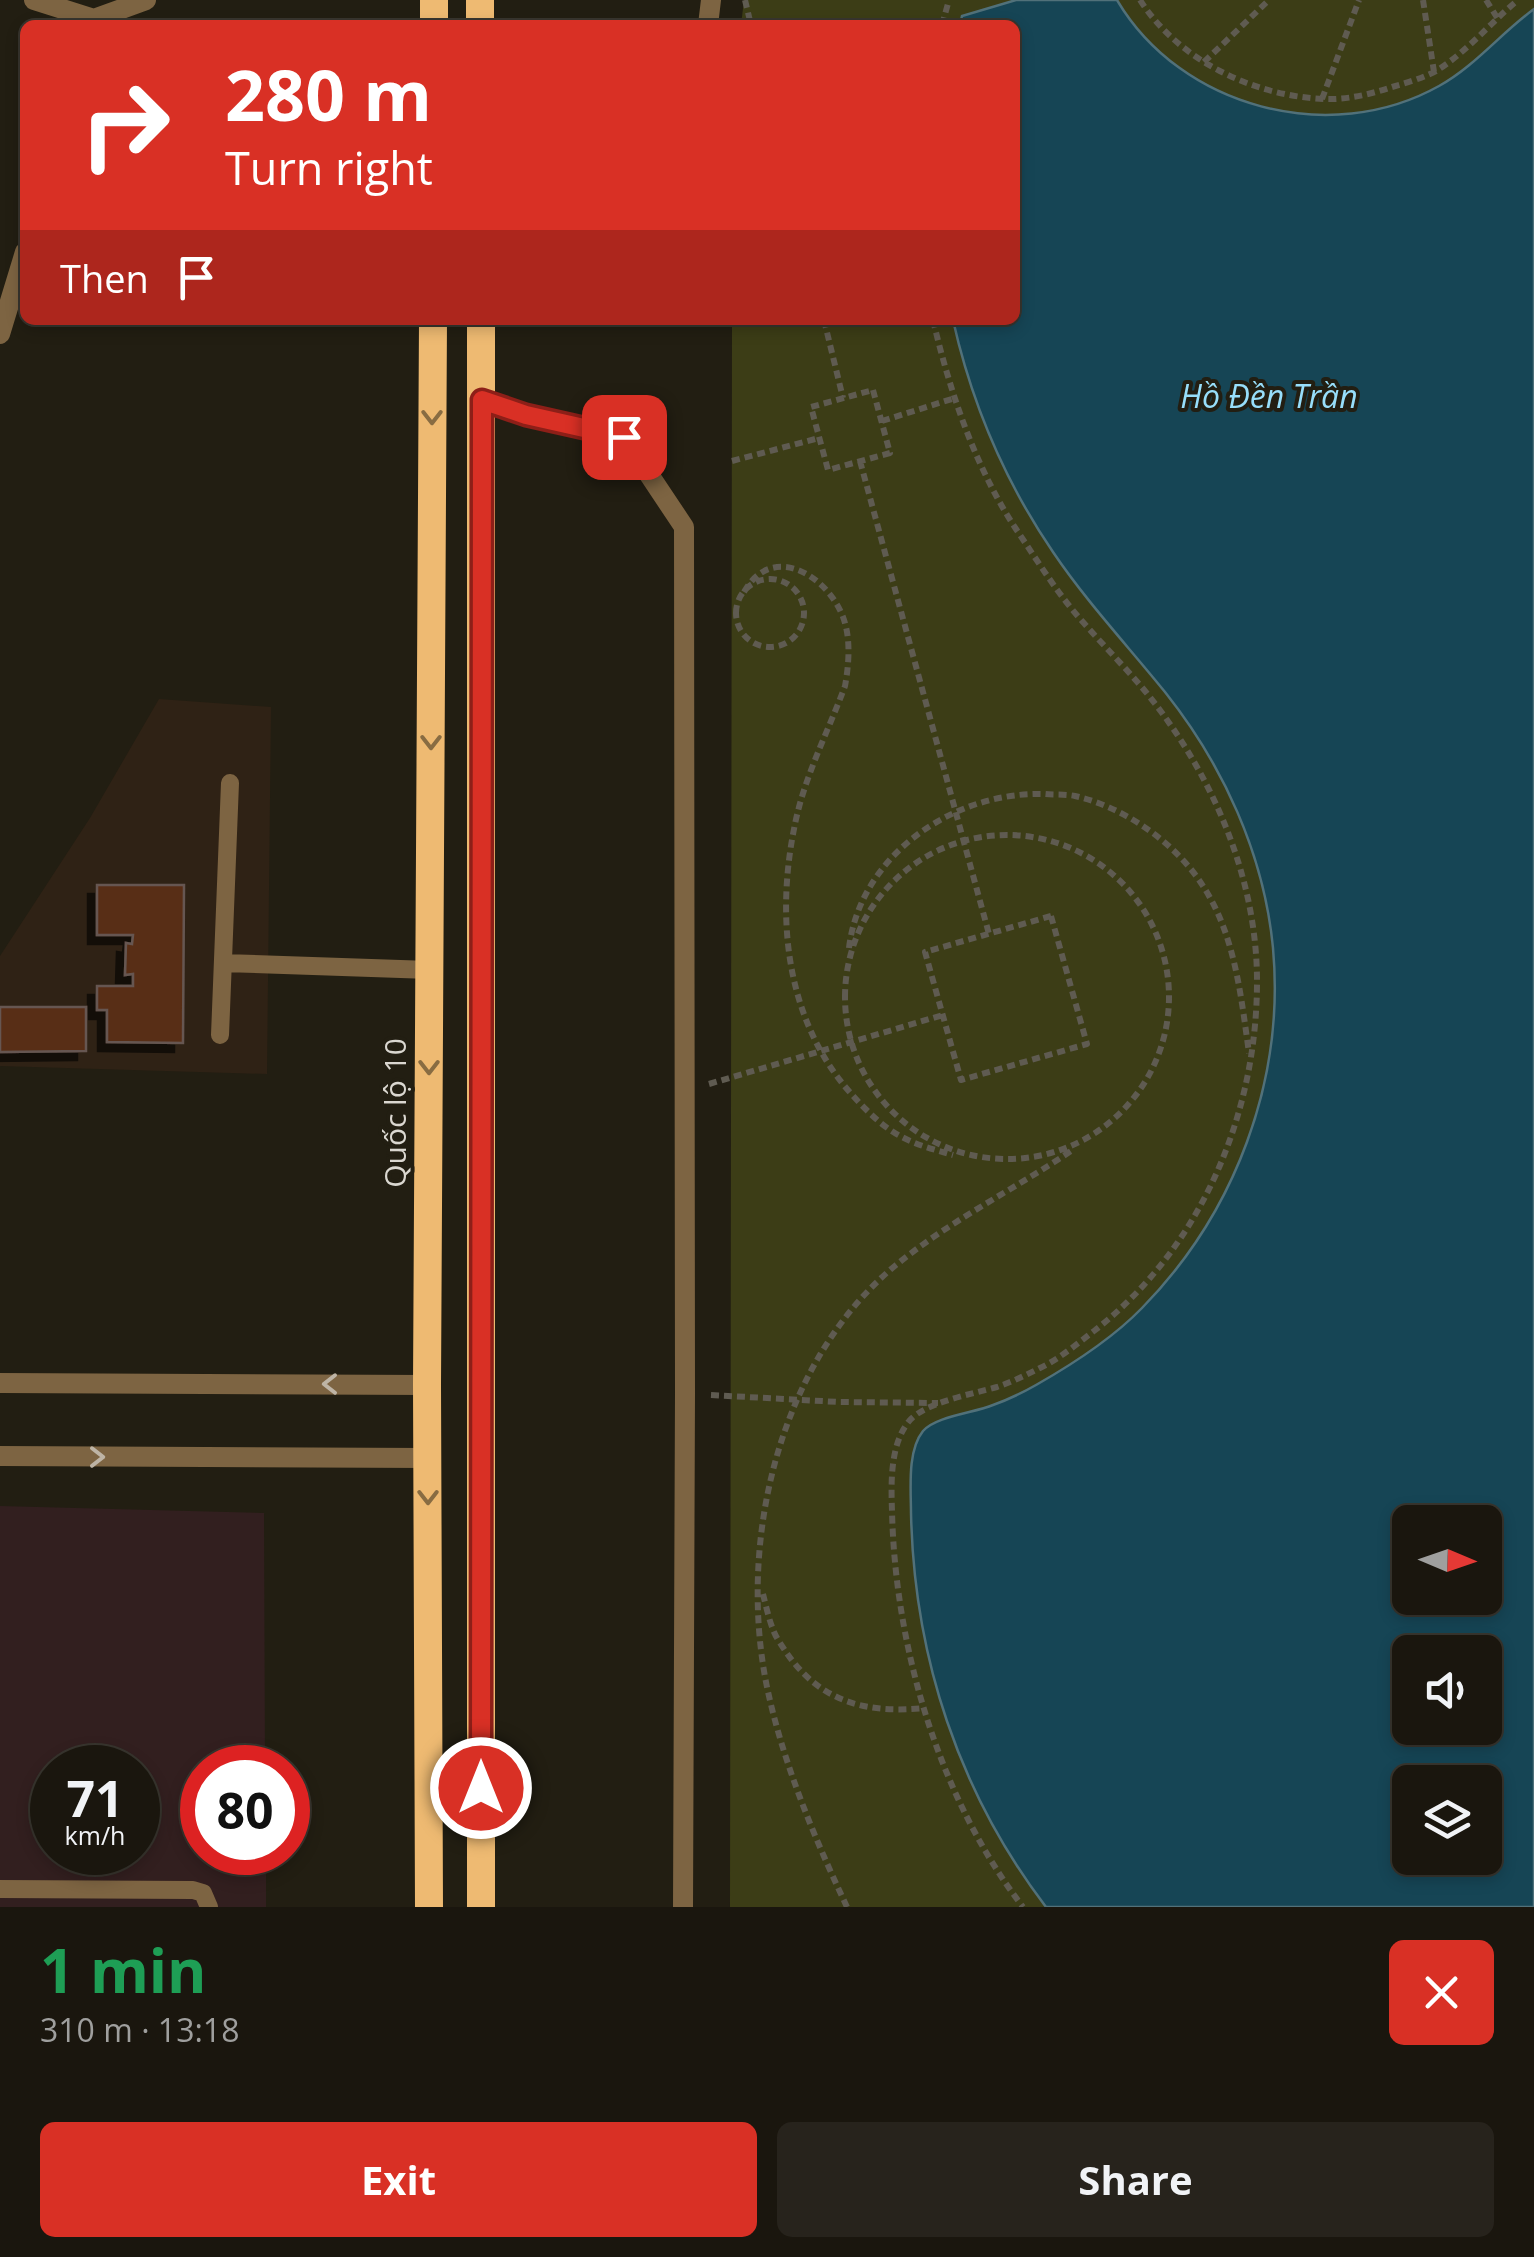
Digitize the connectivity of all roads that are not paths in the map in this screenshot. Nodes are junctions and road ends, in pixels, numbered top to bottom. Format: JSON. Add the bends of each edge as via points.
{"nodes":[{"id":1,"x":34,"y":0,"type":"edge"},
{"id":2,"x":146,"y":0,"type":"edge"},
{"id":3,"x":89,"y":20,"type":"edge"},
{"id":4,"x":99,"y":20,"type":"edge"},
{"id":5,"x":20,"y":268,"type":"edge"},
{"id":6,"x":433,"y":325,"type":"edge"},
{"id":7,"x":482,"y":325,"type":"edge"},
{"id":8,"x":0,"y":334,"type":"edge"},
{"id":9,"x":482,"y":400,"type":"junction"},
{"id":10,"x":230,"y":783,"type":"dead end"},
{"id":11,"x":223,"y":964,"type":"junction"},
{"id":12,"x":430,"y":970,"type":"junction"},
{"id":13,"x":220,"y":1035,"type":"dead end"},
{"id":14,"x":0,"y":1383,"type":"edge"},
{"id":15,"x":427,"y":1384,"type":"junction"},
{"id":16,"x":0,"y":1456,"type":"edge"},
{"id":17,"x":428,"y":1458,"type":"junction"},
{"id":18,"x":0,"y":1889,"type":"edge"},
{"id":19,"x":210,"y":1907,"type":"edge"},
{"id":20,"x":429,"y":1907,"type":"edge"},
{"id":21,"x":481,"y":1907,"type":"edge"},
{"id":22,"x":683,"y":1907,"type":"edge"}],
"edges":[{"from":1,"to":3,"type":"street"},
{"from":2,"to":4,"type":"street"},
{"from":5,"to":8,"type":"street"},
{"from":6,"to":12,"type":"highway","name":"Quốc lộ 10","one_way":true},
{"from":7,"to":9,"type":"highway"},
{"from":9,"to":21,"type":"highway"},
{"from":9,"to":22,"type":"street","via":[[624,437],[684,527]]},
{"from":10,"to":11,"type":"lane"},
{"from":11,"to":12,"type":"lane"},
{"from":11,"to":13,"type":"lane"},
{"from":12,"to":15,"type":"highway","name":"Quốc lộ 10","one_way":true},
{"from":15,"to":14,"type":"street","one_way":true},
{"from":15,"to":17,"type":"highway","name":"Quốc lộ 10"},
{"from":16,"to":17,"type":"street","one_way":true},
{"from":17,"to":20,"type":"highway","name":"Quốc lộ 10","one_way":true},
{"from":18,"to":19,"type":"lane","via":[[193,1890],[203,1892]]}]}
